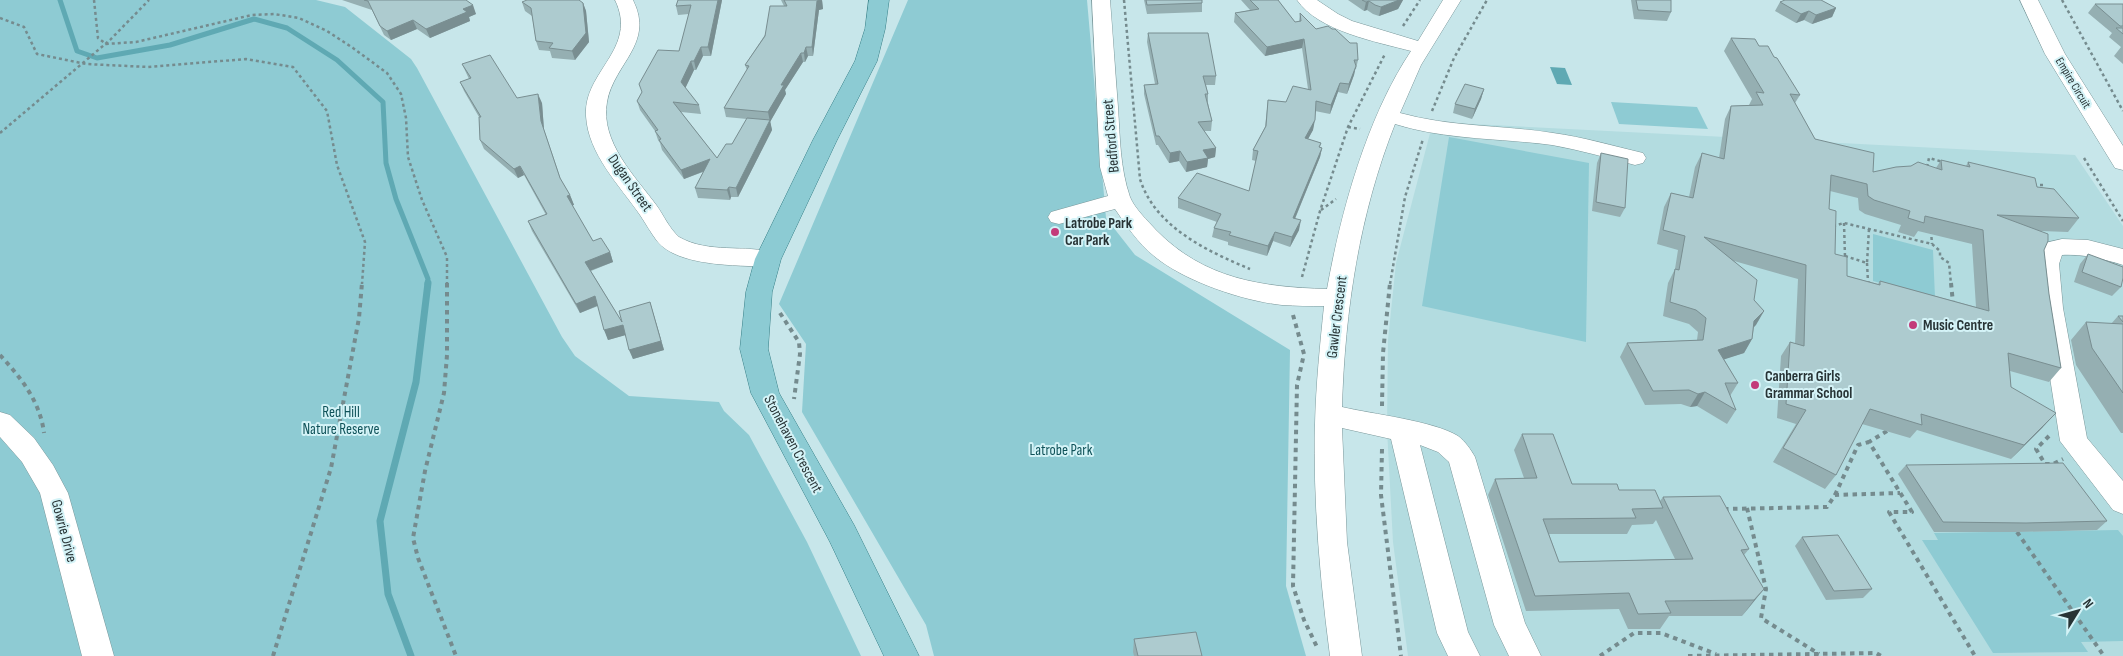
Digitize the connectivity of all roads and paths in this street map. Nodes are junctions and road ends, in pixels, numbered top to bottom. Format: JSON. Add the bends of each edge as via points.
{"nodes":[{"id":1,"x":94,"y":0,"type":"edge"},
{"id":2,"x":148,"y":0,"type":"edge"},
{"id":3,"x":624,"y":0,"type":"edge"},
{"id":4,"x":879,"y":0,"type":"edge"},
{"id":5,"x":1101,"y":0,"type":"edge"},
{"id":6,"x":1124,"y":0,"type":"edge"},
{"id":7,"x":1306,"y":0,"type":"edge"},
{"id":8,"x":1452,"y":0,"type":"edge"},
{"id":9,"x":1487,"y":0,"type":"edge"},
{"id":10,"x":2029,"y":0,"type":"edge"},
{"id":11,"x":2062,"y":0,"type":"edge"},
{"id":12,"x":0,"y":18,"type":"edge"},
{"id":13,"x":106,"y":44,"type":"junction"},
{"id":14,"x":1422,"y":48,"type":"junction"},
{"id":15,"x":82,"y":64,"type":"junction"},
{"id":16,"x":2123,"y":111,"type":"edge"},
{"id":17,"x":1389,"y":116,"type":"junction"},
{"id":18,"x":1427,"y":126,"type":"junction"},
{"id":19,"x":0,"y":133,"type":"edge"},
{"id":20,"x":1635,"y":158,"type":"dead end"},
{"id":21,"x":2084,"y":158,"type":"dead end"},
{"id":22,"x":1948,"y":163,"type":"edge"},
{"id":23,"x":2123,"y":163,"type":"edge"},
{"id":24,"x":1928,"y":176,"type":"edge"},
{"id":25,"x":2032,"y":185,"type":"edge"},
{"id":26,"x":2046,"y":185,"type":"dead end"},
{"id":27,"x":1120,"y":200,"type":"junction"},
{"id":28,"x":1060,"y":216,"type":"dead end"},
{"id":29,"x":2123,"y":221,"type":"edge"},
{"id":30,"x":1844,"y":223,"type":"junction"},
{"id":31,"x":1931,"y":225,"type":"edge"},
{"id":32,"x":1828,"y":228,"type":"edge"},
{"id":33,"x":1869,"y":229,"type":"junction"},
{"id":34,"x":1932,"y":244,"type":"junction"},
{"id":35,"x":1845,"y":256,"type":"junction"},
{"id":36,"x":2123,"y":258,"type":"edge"},
{"id":37,"x":768,"y":259,"type":"junction"},
{"id":38,"x":1845,"y":263,"type":"edge"},
{"id":39,"x":1868,"y":263,"type":"junction"},
{"id":40,"x":1252,"y":269,"type":"dead end"},
{"id":41,"x":1293,"y":278,"type":"dead end"},
{"id":42,"x":1302,"y":279,"type":"dead end"},
{"id":43,"x":1878,"y":285,"type":"edge"},
{"id":44,"x":1338,"y":298,"type":"junction"},
{"id":45,"x":1944,"y":302,"type":"edge"},
{"id":46,"x":1953,"y":303,"type":"junction"},
{"id":47,"x":1962,"y":305,"type":"edge"},
{"id":48,"x":776,"y":307,"type":"dead end"},
{"id":49,"x":0,"y":355,"type":"edge"},
{"id":50,"x":794,"y":401,"type":"dead end"},
{"id":51,"x":1328,"y":415,"type":"junction"},
{"id":52,"x":0,"y":422,"type":"edge"},
{"id":53,"x":1392,"y":427,"type":"junction"},
{"id":54,"x":1887,"y":432,"type":"dead end"},
{"id":55,"x":2049,"y":435,"type":"edge"},
{"id":56,"x":1869,"y":442,"type":"junction"},
{"id":57,"x":2058,"y":460,"type":"dead end"},
{"id":58,"x":45,"y":475,"type":"junction"},
{"id":59,"x":1900,"y":493,"type":"junction"},
{"id":60,"x":1835,"y":495,"type":"junction"},
{"id":61,"x":2123,"y":502,"type":"edge"},
{"id":62,"x":1747,"y":508,"type":"junction"},
{"id":63,"x":1717,"y":509,"type":"edge"},
{"id":64,"x":2017,"y":532,"type":"edge"},
{"id":65,"x":1820,"y":654,"type":"junction"},
{"id":66,"x":98,"y":656,"type":"edge"},
{"id":67,"x":274,"y":656,"type":"edge"},
{"id":68,"x":456,"y":656,"type":"edge"},
{"id":69,"x":902,"y":656,"type":"edge"},
{"id":70,"x":1346,"y":656,"type":"edge"},
{"id":71,"x":1401,"y":656,"type":"edge"},
{"id":72,"x":1464,"y":656,"type":"edge"},
{"id":73,"x":1525,"y":656,"type":"edge"},
{"id":74,"x":1600,"y":656,"type":"edge"},
{"id":75,"x":1688,"y":656,"type":"edge"},
{"id":76,"x":1719,"y":656,"type":"edge"},
{"id":77,"x":1881,"y":656,"type":"edge"},
{"id":78,"x":1975,"y":656,"type":"edge"},
{"id":79,"x":2104,"y":656,"type":"edge"}],
"edges":[{"from":1,"to":13,"type":"path","via":[[98,38]]},
{"from":2,"to":13,"type":"path"},
{"from":3,"to":37,"type":"street","name":"Dugan Street","via":[[629,7],[631,33],[597,101],[596,124],[610,157],[671,242],[697,253]]},
{"from":4,"to":37,"type":"main road","name":"Stonehaven Crescent","via":[[866,62]]},
{"from":5,"to":27,"type":"street","name":"Bedford Street","via":[[1111,167]]},
{"from":6,"to":40,"type":"path","via":[[1140,179],[1148,199],[1170,224],[1188,238],[1218,256]]},
{"from":7,"to":14,"type":"street","via":[[1344,24]]},
{"from":8,"to":14,"type":"street","name":"Gawler Crescent"},
{"from":9,"to":18,"type":"path","via":[[1454,58]]},
{"from":10,"to":23,"type":"street","name":"Empire Circuit","via":[[2055,54]]},
{"from":11,"to":16,"type":"path"},
{"from":12,"to":15,"type":"path","via":[[24,26],[36,54]]},
{"from":13,"to":15,"type":"path"},
{"from":13,"to":68,"type":"path","via":[[136,42],[252,15],[299,18],[354,48],[386,73],[401,94],[408,157],[422,200],[447,257],[444,393],[413,538]]},
{"from":14,"to":17,"type":"street","name":"Gawler Crescent"},
{"from":15,"to":19,"type":"path"},
{"from":15,"to":67,"type":"path","via":[[148,67],[246,59],[293,67],[327,111],[337,165],[365,242],[359,318],[331,468]]},
{"from":17,"to":18,"type":"street"},
{"from":17,"to":44,"type":"street","name":"Gawler Crescent","via":[[1360,194]]},
{"from":18,"to":20,"type":"street","via":[[1553,139]]},
{"from":18,"to":53,"type":"path","via":[[1405,196],[1392,262],[1382,380]]},
{"from":21,"to":29,"type":"path"},
{"from":22,"to":24,"type":"path","via":[[1929,158]]},
{"from":25,"to":26,"type":"path"},
{"from":27,"to":28,"type":"street"},
{"from":27,"to":44,"type":"street","name":"Bedford Street","via":[[1136,223],[1162,250],[1194,271],[1235,286],[1280,296]]},
{"from":30,"to":32,"type":"path"},
{"from":30,"to":33,"type":"path"},
{"from":30,"to":35,"type":"path"},
{"from":31,"to":34,"type":"path"},
{"from":33,"to":34,"type":"path"},
{"from":33,"to":39,"type":"path"},
{"from":34,"to":46,"type":"path","via":[[1940,251],[1940,257],[1949,263]]},
{"from":35,"to":38,"type":"path"},
{"from":35,"to":39,"type":"path"},
{"from":36,"to":61,"type":"street","via":[[2067,245],[2053,248],[2047,264],[2051,308],[2074,440]]},
{"from":37,"to":69,"type":"main road","name":"Stonehaven Crescent","via":[[759,292],[754,349],[764,393],[843,535]]},
{"from":39,"to":43,"type":"path","via":[[1868,282]]},
{"from":41,"to":42,"type":"path"},
{"from":44,"to":51,"type":"street","name":"Gawler Crescent"},
{"from":45,"to":46,"type":"path"},
{"from":46,"to":47,"type":"path"},
{"from":48,"to":50,"type":"path","via":[[799,342]]},
{"from":49,"to":58,"type":"path","via":[[27,386],[44,419]]},
{"from":51,"to":53,"type":"street"},
{"from":51,"to":70,"type":"street","name":"Gawler Crescent","via":[[1332,530]]},
{"from":52,"to":58,"type":"street","name":"Gowrie Drive","via":[[29,450]]},
{"from":53,"to":71,"type":"path","via":[[1381,495]]},
{"from":53,"to":72,"type":"street","via":[[1453,633]]},
{"from":53,"to":73,"type":"street","via":[[1448,444],[1461,457],[1510,625]]},
{"from":54,"to":56,"type":"path"},
{"from":55,"to":57,"type":"path","via":[[2036,449],[2045,464]]},
{"from":56,"to":59,"type":"path"},
{"from":56,"to":60,"type":"path","via":[[1858,445]]},
{"from":58,"to":66,"type":"street","name":"Gowrie Drive","via":[[60,512]]},
{"from":59,"to":60,"type":"path"},
{"from":59,"to":78,"type":"path","via":[[1912,512],[1889,512]]},
{"from":60,"to":62,"type":"path","via":[[1827,507]]},
{"from":62,"to":63,"type":"path"},
{"from":62,"to":65,"type":"path","via":[[1766,590],[1761,618]]},
{"from":64,"to":79,"type":"path"},
{"from":65,"to":76,"type":"path"},
{"from":65,"to":77,"type":"path"},
{"from":74,"to":76,"type":"path","via":[[1634,633],[1661,633]]},
{"from":75,"to":76,"type":"path"}]}
